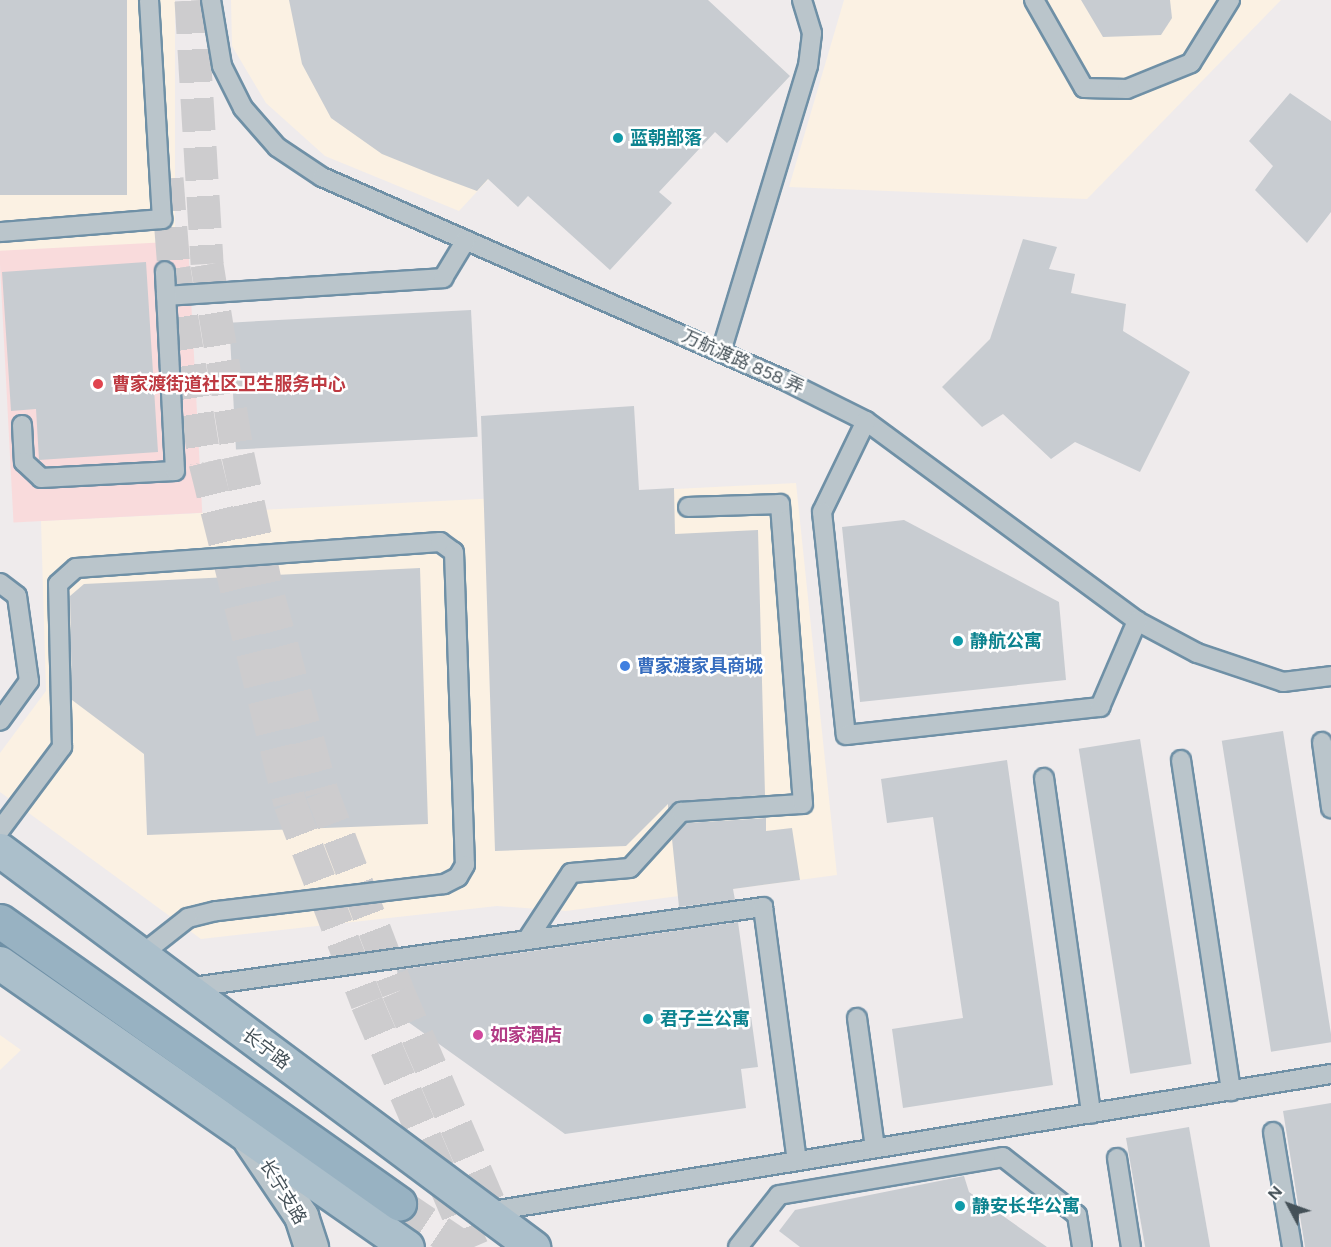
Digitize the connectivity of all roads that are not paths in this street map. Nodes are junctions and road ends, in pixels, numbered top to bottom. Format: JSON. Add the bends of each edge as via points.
{"nodes":[{"id":1,"x":149,"y":0,"type":"edge"},
{"id":2,"x":211,"y":0,"type":"edge"},
{"id":3,"x":802,"y":0,"type":"edge"},
{"id":4,"x":1034,"y":0,"type":"edge"},
{"id":5,"x":1230,"y":0,"type":"edge"},
{"id":6,"x":0,"y":232,"type":"edge"},
{"id":7,"x":466,"y":240,"type":"junction"},
{"id":8,"x":165,"y":271,"type":"dead end"},
{"id":9,"x":166,"y":296,"type":"junction"},
{"id":10,"x":721,"y":352,"type":"junction"},
{"id":11,"x":866,"y":422,"type":"junction"},
{"id":12,"x":22,"y":425,"type":"dead end"},
{"id":13,"x":688,"y":507,"type":"dead end"},
{"id":14,"x":0,"y":583,"type":"edge"},
{"id":15,"x":1137,"y":621,"type":"junction"},
{"id":16,"x":1331,"y":675,"type":"edge"},
{"id":17,"x":0,"y":721,"type":"edge"},
{"id":18,"x":1322,"y":742,"type":"dead end"},
{"id":19,"x":1181,"y":760,"type":"dead end"},
{"id":20,"x":1044,"y":778,"type":"dead end"},
{"id":21,"x":1331,"y":808,"type":"edge"},
{"id":22,"x":0,"y":830,"type":"edge"},
{"id":23,"x":0,"y":850,"type":"edge"},
{"id":24,"x":0,"y":921,"type":"edge"},
{"id":25,"x":527,"y":940,"type":"junction"},
{"id":26,"x":141,"y":955,"type":"junction"},
{"id":27,"x":0,"y":963,"type":"edge"},
{"id":28,"x":184,"y":988,"type":"junction"},
{"id":29,"x":857,"y":1018,"type":"dead end"},
{"id":30,"x":1331,"y":1074,"type":"edge"},
{"id":31,"x":1231,"y":1090,"type":"junction"},
{"id":32,"x":1091,"y":1113,"type":"junction"},
{"id":33,"x":1273,"y":1132,"type":"dead end"},
{"id":34,"x":250,"y":1140,"type":"junction"},
{"id":35,"x":874,"y":1148,"type":"junction"},
{"id":36,"x":1116,"y":1158,"type":"dead end"},
{"id":37,"x":797,"y":1161,"type":"junction"},
{"id":38,"x":775,"y":1165,"type":"junction"},
{"id":39,"x":779,"y":1195,"type":"junction"},
{"id":40,"x":399,"y":1204,"type":"tunnel mouth"},
{"id":41,"x":486,"y":1212,"type":"junction"},
{"id":42,"x":311,"y":1247,"type":"edge"},
{"id":43,"x":407,"y":1247,"type":"edge"},
{"id":44,"x":533,"y":1247,"type":"edge"},
{"id":45,"x":738,"y":1247,"type":"edge"},
{"id":46,"x":1082,"y":1247,"type":"edge"},
{"id":47,"x":1131,"y":1247,"type":"edge"},
{"id":48,"x":1292,"y":1247,"type":"edge"}],
"edges":[{"from":1,"to":6,"type":"lane","via":[[162,219]]},
{"from":2,"to":7,"type":"lane","name":"万航渡路 858 弄","via":[[222,66],[243,108],[277,147],[322,177]]},
{"from":3,"to":10,"type":"lane","via":[[812,33],[808,66]]},
{"from":4,"to":5,"type":"lane","via":[[1084,88],[1116,88],[1191,63]]},
{"from":7,"to":9,"type":"lane","via":[[443,278]]},
{"from":7,"to":10,"type":"lane","name":"万航渡路 858 弄"},
{"from":8,"to":9,"type":"lane"},
{"from":9,"to":12,"type":"lane","via":[[175,471],[41,478],[24,462]]},
{"from":10,"to":11,"type":"lane","name":"万航渡路 858 弄"},
{"from":11,"to":15,"type":"lane","name":"万航渡路 858 弄"},
{"from":11,"to":15,"type":"lane","via":[[822,512],[846,735],[1100,707]]},
{"from":13,"to":25,"type":"lane","via":[[780,504],[803,804],[681,812],[630,868],[571,873]]},
{"from":14,"to":17,"type":"lane","via":[[17,596],[29,681]]},
{"from":15,"to":16,"type":"lane","name":"万航渡路 858 弄","via":[[1234,670],[1282,682]]},
{"from":18,"to":21,"type":"lane"},
{"from":19,"to":31,"type":"lane"},
{"from":20,"to":32,"type":"lane"},
{"from":22,"to":26,"type":"lane","via":[[62,747],[58,585],[76,568],[440,542],[454,552],[465,865],[458,877],[444,884],[216,910],[188,918]]},
{"from":23,"to":26,"type":"main road","name":"长宁路"},
{"from":24,"to":40,"type":"highway"},
{"from":25,"to":28,"type":"lane"},
{"from":25,"to":37,"type":"lane","via":[[763,908]]},
{"from":26,"to":28,"type":"main road","name":"长宁路"},
{"from":27,"to":34,"type":"main road"},
{"from":28,"to":41,"type":"main road","name":"长宁路"},
{"from":29,"to":35,"type":"lane"},
{"from":30,"to":31,"type":"lane"},
{"from":31,"to":32,"type":"lane"},
{"from":32,"to":35,"type":"lane"},
{"from":33,"to":48,"type":"lane"},
{"from":34,"to":42,"type":"street","name":"长宁支路","via":[[302,1216]]},
{"from":34,"to":43,"type":"main road"},
{"from":35,"to":37,"type":"lane"},
{"from":36,"to":47,"type":"lane"},
{"from":37,"to":38,"type":"lane"},
{"from":38,"to":39,"type":"lane"},
{"from":38,"to":41,"type":"lane"},
{"from":39,"to":45,"type":"lane"},
{"from":39,"to":46,"type":"lane","via":[[1003,1157],[1077,1215]]},
{"from":41,"to":44,"type":"main road","name":"长宁路"}]}
